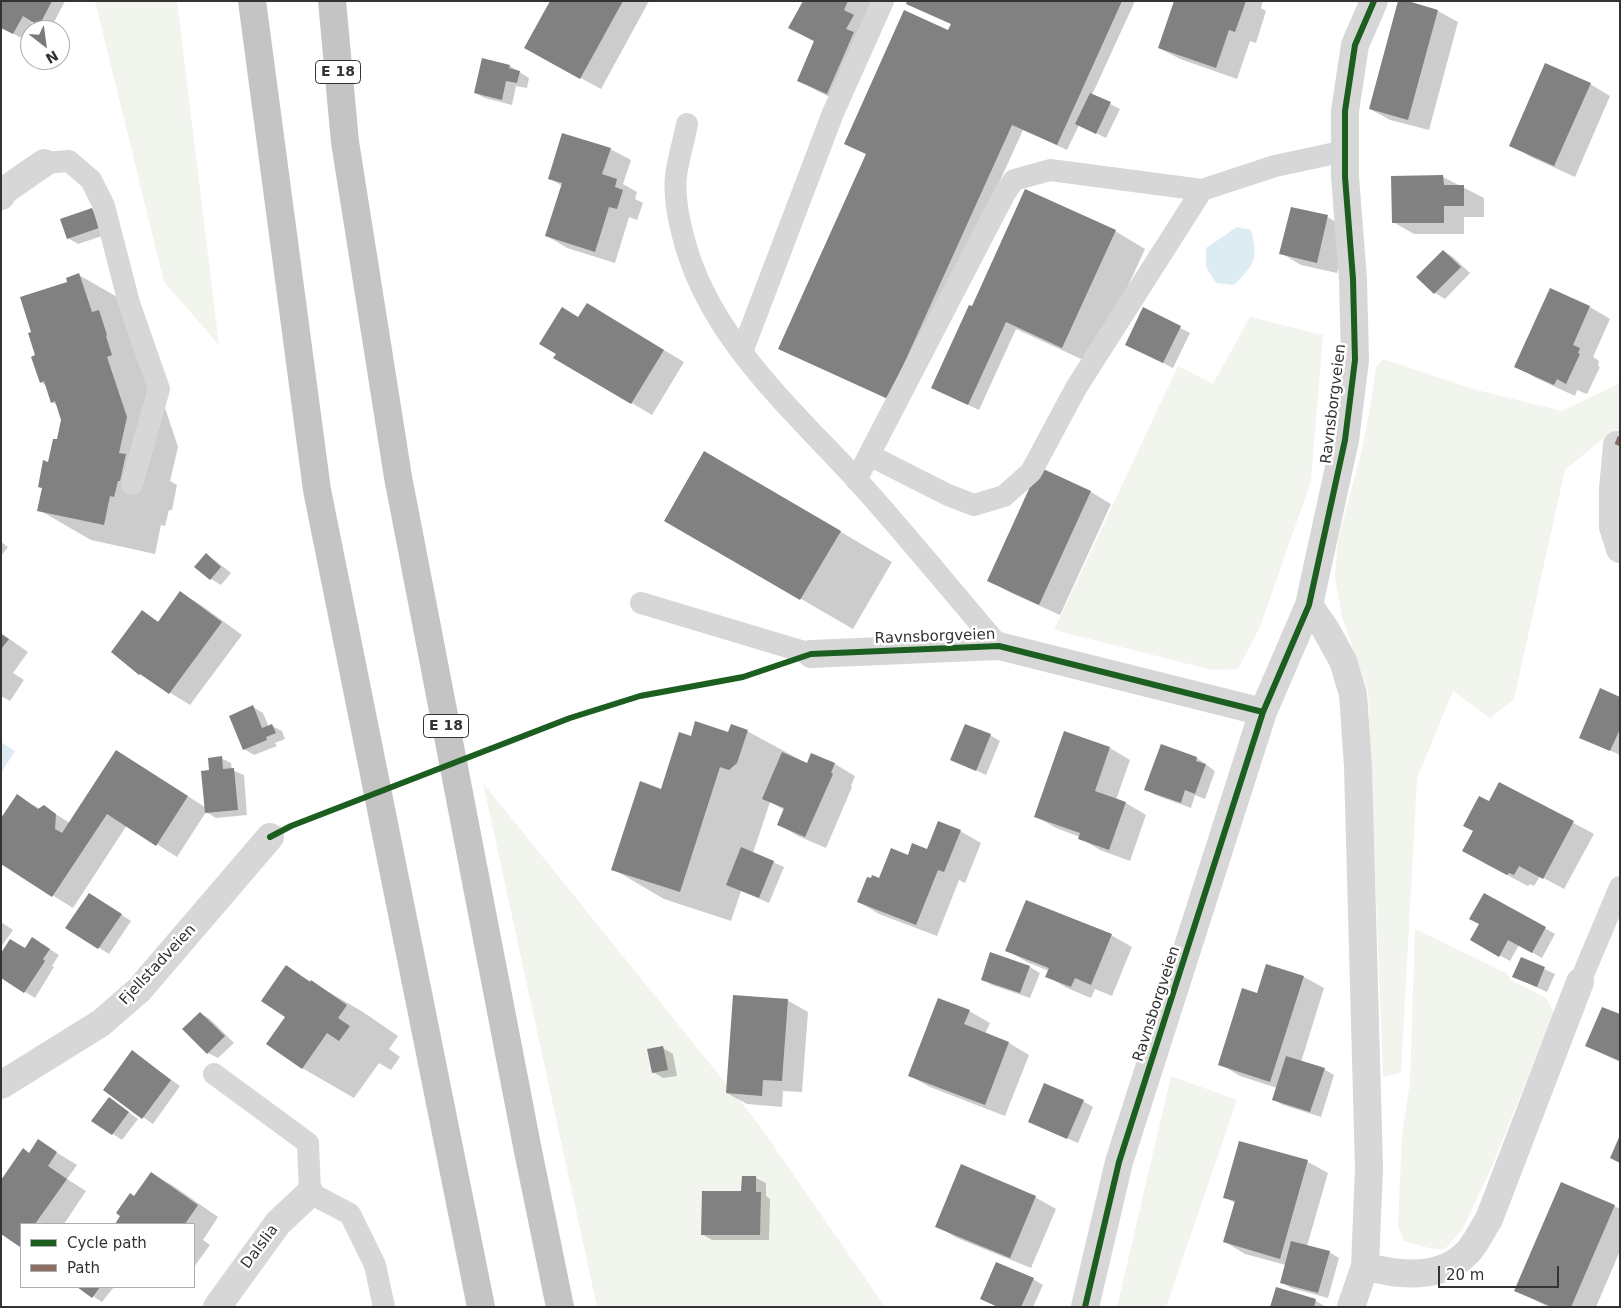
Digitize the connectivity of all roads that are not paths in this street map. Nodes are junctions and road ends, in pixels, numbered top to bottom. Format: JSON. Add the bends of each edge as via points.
{"nodes":[{"id":1,"x":252,"y":1,"type":"edge"},
{"id":2,"x":332,"y":1,"type":"edge"},
{"id":3,"x":350,"y":1,"type":"edge"},
{"id":4,"x":882,"y":1,"type":"edge"},
{"id":5,"x":1374,"y":1,"type":"edge"},
{"id":6,"x":687,"y":124,"type":"dead end"},
{"id":7,"x":345,"y":142,"type":"junction"},
{"id":8,"x":1345,"y":151,"type":"junction"},
{"id":9,"x":44,"y":163,"type":"joint"},
{"id":10,"x":1202,"y":190,"type":"junction"},
{"id":11,"x":1,"y":196,"type":"edge"},
{"id":12,"x":742,"y":352,"type":"junction"},
{"id":13,"x":1618,"y":445,"type":"dead end"},
{"id":14,"x":869,"y":455,"type":"junction"},
{"id":15,"x":856,"y":480,"type":"junction"},
{"id":16,"x":132,"y":484,"type":"dead end"},
{"id":17,"x":1620,"y":549,"type":"edge"},
{"id":18,"x":641,"y":603,"type":"dead end"},
{"id":19,"x":1309,"y":605,"type":"junction"},
{"id":20,"x":999,"y":646,"type":"junction"},
{"id":21,"x":810,"y":654,"type":"joint"},
{"id":22,"x":1263,"y":712,"type":"junction"},
{"id":23,"x":270,"y":837,"type":"dead end"},
{"id":24,"x":1620,"y":887,"type":"edge"},
{"id":25,"x":1580,"y":982,"type":"joint"},
{"id":26,"x":214,"y":1074,"type":"dead end"},
{"id":27,"x":1,"y":1085,"type":"edge"},
{"id":28,"x":310,"y":1193,"type":"junction"},
{"id":29,"x":1365,"y":1266,"type":"junction"},
{"id":30,"x":217,"y":1307,"type":"edge"},
{"id":31,"x":384,"y":1307,"type":"edge"},
{"id":32,"x":481,"y":1307,"type":"edge"},
{"id":33,"x":560,"y":1307,"type":"edge"},
{"id":34,"x":1085,"y":1307,"type":"edge"},
{"id":35,"x":1351,"y":1307,"type":"edge"}],
"edges":[{"from":1,"to":32,"type":"highway","via":[[318,490]]},
{"from":2,"to":7,"type":"highway","number":"E 18"},
{"from":3,"to":7,"type":"highway","number":"E 18"},
{"from":4,"to":12,"type":"lane","via":[[833,113]]},
{"from":5,"to":8,"type":"street","name":"Ravnsborgveien","via":[[1356,45],[1345,111]]},
{"from":6,"to":12,"type":"lane","via":[[676,176],[678,217],[689,261],[712,309]]},
{"from":7,"to":33,"type":"highway","number":"E 18","via":[[398,477]]},
{"from":8,"to":10,"type":"lane","via":[[1274,166]]},
{"from":8,"to":19,"type":"street","name":"Ravnsborgveien","via":[[1355,360],[1345,440]]},
{"from":9,"to":11,"type":"street"},
{"from":9,"to":16,"type":"lane","via":[[69,161],[92,180],[104,206],[129,303],[160,389]]},
{"from":10,"to":14,"type":"lane","via":[[1050,170],[1014,180]]},
{"from":10,"to":14,"type":"lane","via":[[1076,388],[1031,472],[1004,496],[974,505]]},
{"from":12,"to":15,"type":"lane","via":[[782,401]]},
{"from":13,"to":17,"type":"street","via":[[1613,527]]},
{"from":14,"to":15,"type":"lane"},
{"from":15,"to":20,"type":"lane"},
{"from":18,"to":21,"type":"lane"},
{"from":19,"to":22,"type":"street","name":"Ravnsborgveien"},
{"from":19,"to":29,"type":"street","via":[[1343,661],[1353,694],[1358,766],[1369,1168]]},
{"from":20,"to":21,"type":"street","name":"Ravnsborgveien"},
{"from":20,"to":22,"type":"street","name":"Ravnsborgveien"},
{"from":22,"to":34,"type":"street","name":"Ravnsborgveien","via":[[1119,1162]]},
{"from":23,"to":27,"type":"street","name":"Fjellstadveien","via":[[139,990],[101,1023]]},
{"from":24,"to":25,"type":"lane"},
{"from":25,"to":29,"type":"street","via":[[1489,1219],[1468,1252],[1447,1267],[1416,1274]]},
{"from":26,"to":28,"type":"lane","via":[[308,1143]]},
{"from":28,"to":30,"type":"street","name":"Dalslia","via":[[278,1223]]},
{"from":28,"to":31,"type":"lane","via":[[350,1214],[375,1264]]},
{"from":29,"to":35,"type":"street"}]}
